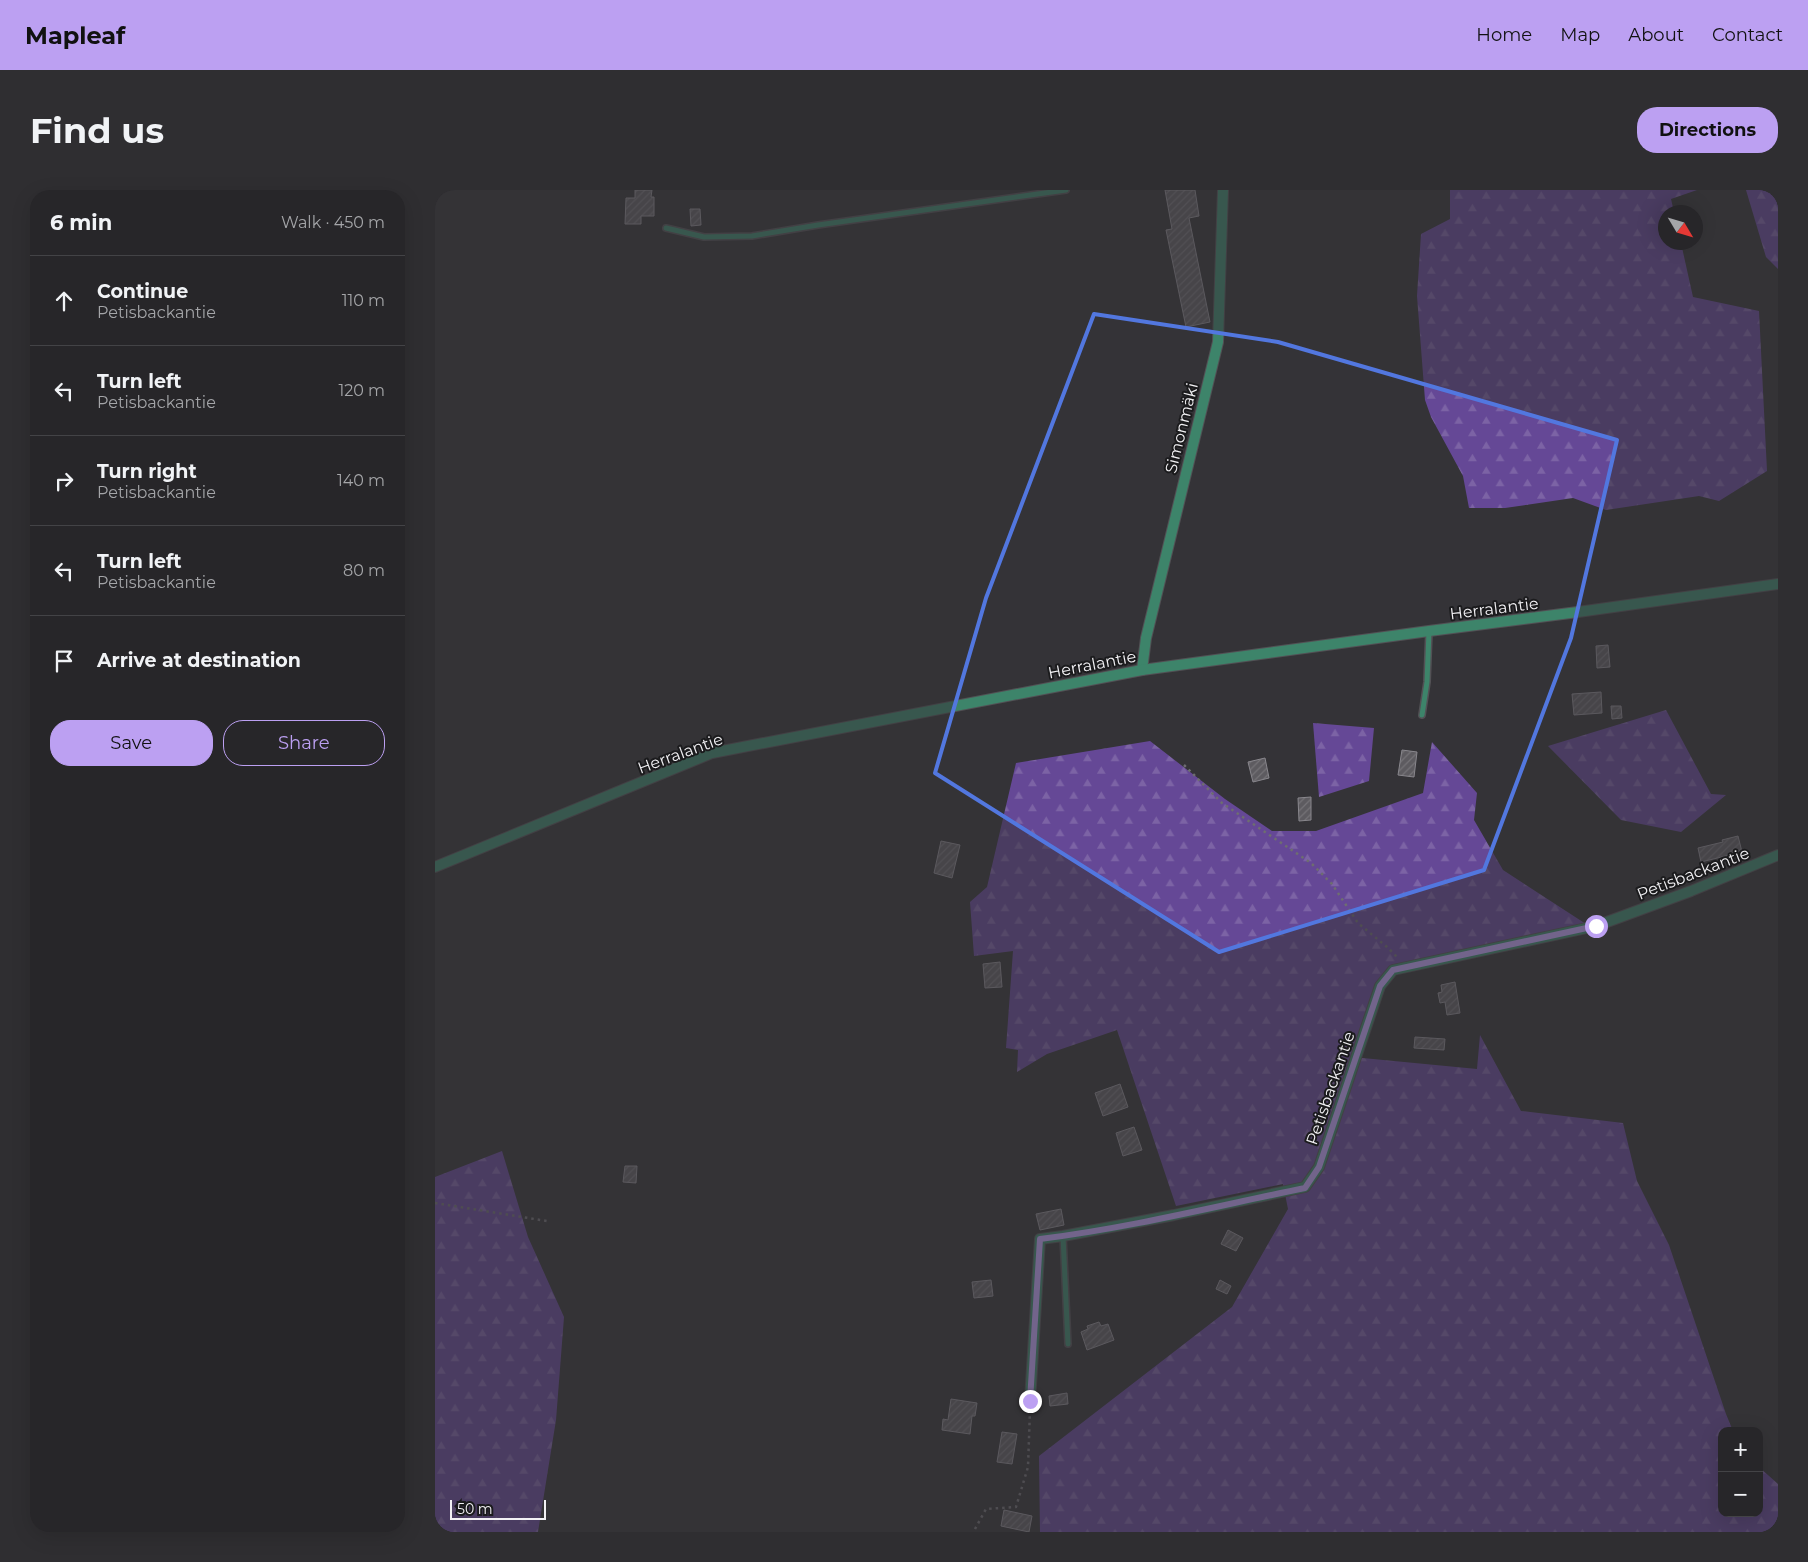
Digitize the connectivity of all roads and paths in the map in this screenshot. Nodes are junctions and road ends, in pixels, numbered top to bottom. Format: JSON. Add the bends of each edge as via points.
{"nodes":[{"id":1,"x":1067,"y":190,"type":"edge"},
{"id":2,"x":1223,"y":190,"type":"edge"},
{"id":3,"x":666,"y":228,"type":"dead end"},
{"id":4,"x":1778,"y":584,"type":"edge"},
{"id":5,"x":1429,"y":630,"type":"junction"},
{"id":6,"x":1142,"y":670,"type":"junction"},
{"id":7,"x":1422,"y":715,"type":"dead end"},
{"id":8,"x":1184,"y":765,"type":"dead end"},
{"id":9,"x":1778,"y":855,"type":"edge"},
{"id":10,"x":435,"y":867,"type":"edge"},
{"id":11,"x":1407,"y":967,"type":"junction"},
{"id":12,"x":435,"y":1203,"type":"edge"},
{"id":13,"x":547,"y":1221,"type":"dead end"},
{"id":14,"x":1063,"y":1236,"type":"junction"},
{"id":15,"x":1068,"y":1344,"type":"dead end"},
{"id":16,"x":1030,"y":1401,"type":"joint"},
{"id":17,"x":975,"y":1529,"type":"dead end"}],
"edges":[{"from":1,"to":3,"type":"lane","via":[[752,236],[704,237]]},
{"from":2,"to":6,"type":"street","name":"Simonmäki","via":[[1218,342],[1146,638]]},
{"from":4,"to":5,"type":"street","name":"Herralantie"},
{"from":5,"to":6,"type":"street","name":"Herralantie"},
{"from":5,"to":7,"type":"lane"},
{"from":6,"to":10,"type":"street","name":"Herralantie","via":[[712,753]]},
{"from":8,"to":11,"type":"path","via":[[1221,803],[1311,863],[1333,884],[1358,923]]},
{"from":9,"to":11,"type":"street","name":"Petisbackantie","via":[[1596,926]]},
{"from":11,"to":14,"type":"street","name":"Petisbackantie","via":[[1393,970],[1380,986],[1319,1167],[1305,1188]]},
{"from":12,"to":13,"type":"path"},
{"from":14,"to":15,"type":"lane"},
{"from":14,"to":16,"type":"street","name":"Petisbackantie","via":[[1040,1239]]},
{"from":16,"to":17,"type":"path","via":[[1028,1466],[1016,1507],[986,1509]]}]}
